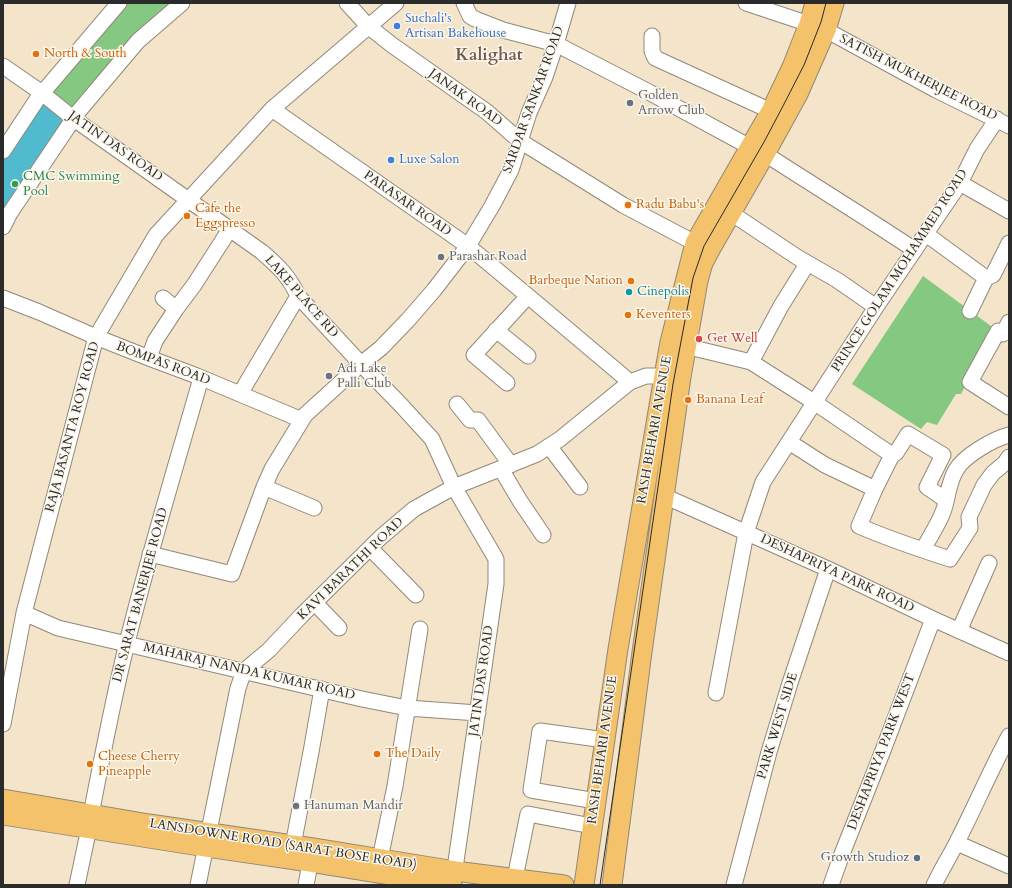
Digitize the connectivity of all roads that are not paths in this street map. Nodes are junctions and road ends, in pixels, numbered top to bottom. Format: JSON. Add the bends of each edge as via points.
{"nodes":[{"id":1,"x":119,"y":3,"type":"edge"},
{"id":2,"x":182,"y":3,"type":"edge"},
{"id":3,"x":347,"y":3,"type":"edge"},
{"id":4,"x":396,"y":3,"type":"edge"},
{"id":5,"x":464,"y":3,"type":"edge"},
{"id":6,"x":568,"y":3,"type":"edge"},
{"id":7,"x":746,"y":3,"type":"edge"},
{"id":8,"x":815,"y":3,"type":"edge"},
{"id":9,"x":834,"y":3,"type":"edge"},
{"id":10,"x":368,"y":26,"type":"junction"},
{"id":11,"x":818,"y":27,"type":"junction"},
{"id":12,"x":652,"y":36,"type":"dead end"},
{"id":13,"x":556,"y":44,"type":"junction"},
{"id":14,"x":3,"y":66,"type":"edge"},
{"id":15,"x":42,"y":93,"type":"junction"},
{"id":16,"x":272,"y":109,"type":"junction"},
{"id":17,"x":770,"y":111,"type":"junction"},
{"id":18,"x":74,"y":119,"type":"junction"},
{"id":19,"x":1003,"y":123,"type":"edge"},
{"id":20,"x":520,"y":141,"type":"junction"},
{"id":21,"x":3,"y":150,"type":"edge"},
{"id":22,"x":758,"y":151,"type":"junction"},
{"id":23,"x":960,"y":183,"type":"junction"},
{"id":24,"x":188,"y":199,"type":"junction"},
{"id":25,"x":1009,"y":211,"type":"edge"},
{"id":26,"x":731,"y":213,"type":"junction"},
{"id":27,"x":3,"y":227,"type":"edge"},
{"id":28,"x":230,"y":229,"type":"junction"},
{"id":29,"x":926,"y":234,"type":"junction"},
{"id":30,"x":695,"y":243,"type":"junction"},
{"id":31,"x":1009,"y":243,"type":"edge"},
{"id":32,"x":468,"y":246,"type":"junction"},
{"id":33,"x":914,"y":250,"type":"junction"},
{"id":34,"x":807,"y":263,"type":"junction"},
{"id":35,"x":986,"y":278,"type":"junction"},
{"id":36,"x":298,"y":296,"type":"junction"},
{"id":37,"x":528,"y":296,"type":"junction"},
{"id":38,"x":3,"y":298,"type":"edge"},
{"id":39,"x":163,"y":298,"type":"dead end"},
{"id":40,"x":876,"y":307,"type":"junction"},
{"id":41,"x":176,"y":309,"type":"junction"},
{"id":42,"x":970,"y":311,"type":"dead end"},
{"id":43,"x":1009,"y":322,"type":"edge"},
{"id":44,"x":496,"y":330,"type":"junction"},
{"id":45,"x":96,"y":337,"type":"junction"},
{"id":46,"x":679,"y":344,"type":"junction"},
{"id":47,"x":528,"y":356,"type":"dead end"},
{"id":48,"x":149,"y":358,"type":"junction"},
{"id":49,"x":752,"y":362,"type":"junction"},
{"id":50,"x":361,"y":364,"type":"junction"},
{"id":51,"x":673,"y":376,"type":"junction"},
{"id":52,"x":201,"y":378,"type":"junction"},
{"id":53,"x":630,"y":382,"type":"junction"},
{"id":54,"x":507,"y":383,"type":"dead end"},
{"id":55,"x":240,"y":394,"type":"junction"},
{"id":56,"x":814,"y":402,"type":"junction"},
{"id":57,"x":457,"y":404,"type":"dead end"},
{"id":58,"x":1009,"y":407,"type":"edge"},
{"id":59,"x":302,"y":420,"type":"junction"},
{"id":60,"x":1009,"y":435,"type":"edge"},
{"id":61,"x":789,"y":442,"type":"junction"},
{"id":62,"x":549,"y":446,"type":"junction"},
{"id":63,"x":892,"y":456,"type":"junction"},
{"id":64,"x":1009,"y":457,"type":"edge"},
{"id":65,"x":506,"y":467,"type":"junction"},
{"id":66,"x":264,"y":487,"type":"junction"},
{"id":67,"x":454,"y":487,"type":"junction"},
{"id":68,"x":580,"y":487,"type":"dead end"},
{"id":69,"x":875,"y":489,"type":"junction"},
{"id":70,"x":664,"y":496,"type":"junction"},
{"id":71,"x":946,"y":500,"type":"junction"},
{"id":72,"x":314,"y":508,"type":"dead end"},
{"id":73,"x":746,"y":533,"type":"junction"},
{"id":74,"x":544,"y":535,"type":"dead end"},
{"id":75,"x":370,"y":548,"type":"junction"},
{"id":76,"x":922,"y":550,"type":"junction"},
{"id":77,"x":150,"y":554,"type":"junction"},
{"id":78,"x":989,"y":563,"type":"dead end"},
{"id":79,"x":828,"y":569,"type":"junction"},
{"id":80,"x":416,"y":595,"type":"dead end"},
{"id":81,"x":315,"y":603,"type":"junction"},
{"id":82,"x":24,"y":613,"type":"junction"},
{"id":83,"x":933,"y":619,"type":"junction"},
{"id":84,"x":339,"y":628,"type":"dead end"},
{"id":85,"x":420,"y":630,"type":"dead end"},
{"id":86,"x":959,"y":630,"type":"junction"},
{"id":87,"x":127,"y":644,"type":"junction"},
{"id":88,"x":618,"y":649,"type":"junction"},
{"id":89,"x":642,"y":652,"type":"junction"},
{"id":90,"x":1009,"y":653,"type":"edge"},
{"id":91,"x":244,"y":671,"type":"junction"},
{"id":92,"x":322,"y":689,"type":"junction"},
{"id":93,"x":716,"y":693,"type":"dead end"},
{"id":94,"x":407,"y":708,"type":"junction"},
{"id":95,"x":478,"y":713,"type":"junction"},
{"id":96,"x":3,"y":724,"type":"edge"},
{"id":97,"x":1009,"y":736,"type":"edge"},
{"id":98,"x":605,"y":740,"type":"junction"},
{"id":99,"x":3,"y":799,"type":"edge"},
{"id":100,"x":596,"y":801,"type":"junction"},
{"id":101,"x":3,"y":814,"type":"edge"},
{"id":102,"x":90,"y":821,"type":"junction"},
{"id":103,"x":592,"y":826,"type":"junction"},
{"id":104,"x":207,"y":840,"type":"junction"},
{"id":105,"x":957,"y":842,"type":"junction"},
{"id":106,"x":293,"y":846,"type":"junction"},
{"id":107,"x":312,"y":855,"type":"junction"},
{"id":108,"x":380,"y":859,"type":"junction"},
{"id":109,"x":1009,"y":866,"type":"edge"},
{"id":110,"x":515,"y":878,"type":"junction"},
{"id":111,"x":453,"y":880,"type":"edge"},
{"id":112,"x":77,"y":885,"type":"edge"},
{"id":113,"x":198,"y":885,"type":"edge"},
{"id":114,"x":306,"y":885,"type":"edge"},
{"id":115,"x":564,"y":885,"type":"edge"},
{"id":116,"x":584,"y":885,"type":"edge"},
{"id":117,"x":612,"y":885,"type":"edge"},
{"id":118,"x":734,"y":885,"type":"edge"},
{"id":119,"x":831,"y":885,"type":"edge"},
{"id":120,"x":934,"y":885,"type":"edge"}],
"edges":[{"from":1,"to":15,"type":"street"},
{"from":2,"to":18,"type":"street","via":[[138,41]]},
{"from":3,"to":10,"type":"street","name":"JANAK ROAD"},
{"from":4,"to":10,"type":"street","name":"RAJA BASANTA ROY ROAD"},
{"from":5,"to":13,"type":"street","via":[[470,16],[475,19],[503,30]]},
{"from":6,"to":13,"type":"street","name":"SARDAR SANKAR ROAD"},
{"from":7,"to":11,"type":"street"},
{"from":8,"to":11,"type":"main road","name":"RASH BEHARI AVENUE"},
{"from":9,"to":11,"type":"main road","name":"RASH BEHARI AVENUE"},
{"from":10,"to":16,"type":"street","name":"RAJA BASANTA ROY ROAD"},
{"from":10,"to":20,"type":"street","name":"JANAK ROAD","via":[[487,112]]},
{"from":11,"to":17,"type":"main road","name":"RASH BEHARI AVENUE","via":[[792,67]]},
{"from":11,"to":19,"type":"street","name":"SATISH MUKHERJEE ROAD"},
{"from":11,"to":22,"type":"main road","name":"RASH BEHARI AVENUE","via":[[798,94]]},
{"from":12,"to":17,"type":"street","via":[[652,51],[655,58]]},
{"from":13,"to":20,"type":"street","name":"SARDAR SANKAR ROAD"},
{"from":13,"to":22,"type":"street"},
{"from":14,"to":15,"type":"street","name":"JATIN DAS ROAD"},
{"from":15,"to":18,"type":"street","name":"JATIN DAS ROAD"},
{"from":15,"to":21,"type":"street"},
{"from":16,"to":24,"type":"street","name":"RAJA BASANTA ROY ROAD"},
{"from":16,"to":32,"type":"street","name":"PARASAR ROAD"},
{"from":17,"to":22,"type":"main road","name":"RASH BEHARI AVENUE"},
{"from":18,"to":24,"type":"street","name":"JATIN DAS ROAD"},
{"from":18,"to":27,"type":"street"},
{"from":19,"to":23,"type":"street","name":"PRINCE GOLAM MOHAMMED ROAD","via":[[977,149]]},
{"from":20,"to":30,"type":"street","name":"JANAK ROAD","via":[[623,205]]},
{"from":20,"to":32,"type":"street","name":"SARDAR SANKAR ROAD","via":[[511,170]]},
{"from":22,"to":26,"type":"main road","name":"RASH BEHARI AVENUE"},
{"from":22,"to":30,"type":"main road","name":"RASH BEHARI AVENUE"},
{"from":22,"to":33,"type":"street"},
{"from":23,"to":25,"type":"street"},
{"from":23,"to":29,"type":"street","name":"PRINCE GOLAM MOHAMMED ROAD"},
{"from":24,"to":28,"type":"street","name":"LAKE PLACE RD"},
{"from":24,"to":45,"type":"street","name":"RAJA BASANTA ROY ROAD","via":[[156,235]]},
{"from":26,"to":34,"type":"street"},
{"from":26,"to":46,"type":"main road","name":"RASH BEHARI AVENUE","via":[[704,263]]},
{"from":28,"to":36,"type":"street","name":"LAKE PLACE RD","via":[[275,264],[293,284]]},
{"from":28,"to":41,"type":"street"},
{"from":29,"to":33,"type":"street","name":"PRINCE GOLAM MOHAMMED ROAD"},
{"from":29,"to":35,"type":"street"},
{"from":30,"to":46,"type":"main road","name":"RASH BEHARI AVENUE"},
{"from":31,"to":35,"type":"street","via":[[993,275]]},
{"from":32,"to":37,"type":"street","name":"PARASAR ROAD"},
{"from":32,"to":50,"type":"street","name":"SARDAR SANKAR ROAD","via":[[408,320]]},
{"from":33,"to":40,"type":"street","name":"PRINCE GOLAM MOHAMMED ROAD"},
{"from":34,"to":40,"type":"street"},
{"from":34,"to":49,"type":"street"},
{"from":35,"to":42,"type":"street"},
{"from":36,"to":50,"type":"street","name":"LAKE PLACE RD"},
{"from":36,"to":55,"type":"street"},
{"from":37,"to":44,"type":"street"},
{"from":37,"to":53,"type":"street","name":"PARASAR ROAD"},
{"from":38,"to":45,"type":"street","name":"BOMPAS ROAD"},
{"from":39,"to":41,"type":"street"},
{"from":40,"to":56,"type":"street","name":"PRINCE GOLAM MOHAMMED ROAD"},
{"from":41,"to":48,"type":"street","via":[[155,341]]},
{"from":43,"to":58,"type":"street","via":[[1003,334],[998,331],[970,382]]},
{"from":44,"to":47,"type":"street"},
{"from":44,"to":54,"type":"street","via":[[474,355]]},
{"from":45,"to":48,"type":"street","name":"BOMPAS ROAD"},
{"from":45,"to":82,"type":"street","name":"RAJA BASANTA ROY ROAD"},
{"from":46,"to":49,"type":"street"},
{"from":46,"to":51,"type":"main road","name":"RASH BEHARI AVENUE"},
{"from":48,"to":52,"type":"street","name":"BOMPAS ROAD"},
{"from":49,"to":56,"type":"street"},
{"from":50,"to":59,"type":"street","name":"SARDAR SANKAR ROAD"},
{"from":50,"to":67,"type":"street","name":"LAKE PLACE RD","via":[[432,439]]},
{"from":51,"to":53,"type":"street","name":"KAVI BARATHI ROAD","via":[[646,376]]},
{"from":51,"to":70,"type":"main road","name":"RASH BEHARI AVENUE"},
{"from":51,"to":88,"type":"main road","name":"RASH BEHARI AVENUE"},
{"from":52,"to":55,"type":"street","name":"BOMPAS ROAD"},
{"from":52,"to":77,"type":"street","name":"DR SARAT BANERJEE ROAD"},
{"from":53,"to":62,"type":"street","name":"KAVI BARATHI ROAD"},
{"from":55,"to":59,"type":"street","name":"BOMPAS ROAD"},
{"from":56,"to":61,"type":"street","name":"PRINCE GOLAM MOHAMMED ROAD"},
{"from":56,"to":63,"type":"street"},
{"from":57,"to":65,"type":"street","via":[[470,420],[478,420]]},
{"from":59,"to":66,"type":"street","name":"SARDAR SANKAR ROAD"},
{"from":60,"to":71,"type":"street","via":[[984,446],[961,463],[955,471]]},
{"from":61,"to":69,"type":"street","via":[[825,465]]},
{"from":61,"to":73,"type":"street","via":[[763,482]]},
{"from":62,"to":65,"type":"street","name":"KAVI BARATHI ROAD"},
{"from":62,"to":68,"type":"street"},
{"from":63,"to":69,"type":"street"},
{"from":63,"to":71,"type":"street","via":[[908,434],[943,455],[927,487]]},
{"from":64,"to":76,"type":"street","via":[[992,473],[984,485],[969,517],[970,528],[950,559]]},
{"from":65,"to":67,"type":"street","name":"KAVI BARATHI ROAD"},
{"from":65,"to":74,"type":"street","via":[[520,501]]},
{"from":66,"to":72,"type":"street"},
{"from":66,"to":77,"type":"street","name":"SARDAR SANKAR ROAD","via":[[232,574]]},
{"from":67,"to":75,"type":"street","name":"KAVI BARATHI ROAD","via":[[414,509]]},
{"from":67,"to":95,"type":"street","name":"JATIN DAS ROAD","via":[[496,559],[496,584]]},
{"from":69,"to":76,"type":"street","via":[[859,526]]},
{"from":70,"to":73,"type":"street","name":"DESHAPRIYA PARK ROAD"},
{"from":70,"to":89,"type":"main road","name":"RASH BEHARI AVENUE"},
{"from":71,"to":76,"type":"street","via":[[943,512]]},
{"from":73,"to":79,"type":"street","name":"DESHAPRIYA PARK ROAD"},
{"from":73,"to":93,"type":"street"},
{"from":75,"to":80,"type":"street"},
{"from":75,"to":81,"type":"street","name":"KAVI BARATHI ROAD"},
{"from":77,"to":87,"type":"street","name":"DR SARAT BANERJEE ROAD"},
{"from":78,"to":86,"type":"street"},
{"from":79,"to":83,"type":"street","name":"DESHAPRIYA PARK ROAD"},
{"from":79,"to":118,"type":"street","name":"PARK WEST SIDE","via":[[769,752]]},
{"from":81,"to":84,"type":"street"},
{"from":81,"to":91,"type":"street","name":"KAVI BARATHI ROAD","via":[[269,650]]},
{"from":82,"to":87,"type":"street","name":"MAHARAJ NANDA KUMAR ROAD","via":[[58,628]]},
{"from":82,"to":96,"type":"street","name":"RAJA BASANTA ROY ROAD"},
{"from":83,"to":86,"type":"street","name":"DESHAPRIYA PARK ROAD"},
{"from":83,"to":119,"type":"street","name":"DESHAPRIYA PARK WEST"},
{"from":85,"to":94,"type":"street"},
{"from":86,"to":90,"type":"street","name":"DESHAPRIYA PARK ROAD"},
{"from":87,"to":91,"type":"street","name":"MAHARAJ NANDA KUMAR ROAD"},
{"from":87,"to":102,"type":"street","name":"DR SARAT BANERJEE ROAD"},
{"from":88,"to":89,"type":"main road"},
{"from":88,"to":98,"type":"main road","name":"RASH BEHARI AVENUE"},
{"from":89,"to":117,"type":"main road","name":"RASH BEHARI AVENUE"},
{"from":91,"to":92,"type":"street","name":"MAHARAJ NANDA KUMAR ROAD"},
{"from":91,"to":104,"type":"street","via":[[238,688]]},
{"from":92,"to":94,"type":"street","name":"MAHARAJ NANDA KUMAR ROAD"},
{"from":92,"to":106,"type":"street"},
{"from":94,"to":95,"type":"street","name":"MAHARAJ NANDA KUMAR ROAD"},
{"from":94,"to":108,"type":"street"},
{"from":95,"to":111,"type":"street","name":"JATIN DAS ROAD"},
{"from":97,"to":105,"type":"street"},
{"from":98,"to":100,"type":"main road","name":"RASH BEHARI AVENUE"},
{"from":98,"to":100,"type":"street","via":[[540,731],[534,768],[531,790]]},
{"from":99,"to":102,"type":"main road"},
{"from":100,"to":103,"type":"main road","name":"RASH BEHARI AVENUE"},
{"from":101,"to":102,"type":"main road"},
{"from":102,"to":104,"type":"main road"},
{"from":102,"to":112,"type":"street","name":"DR SARAT BANERJEE ROAD"},
{"from":103,"to":110,"type":"street","via":[[528,814]]},
{"from":103,"to":116,"type":"main road","name":"RASH BEHARI AVENUE"},
{"from":104,"to":106,"type":"main road","name":"LANSDOWNE ROAD (SARAT BOSE ROAD)"},
{"from":104,"to":107,"type":"main road"},
{"from":104,"to":113,"type":"street"},
{"from":105,"to":109,"type":"street"},
{"from":105,"to":120,"type":"street"},
{"from":106,"to":107,"type":"main road","name":"LANSDOWNE ROAD (SARAT BOSE ROAD)"},
{"from":107,"to":108,"type":"main road","name":"LANSDOWNE ROAD (SARAT BOSE ROAD)"},
{"from":107,"to":111,"type":"main road"},
{"from":107,"to":114,"type":"street"},
{"from":108,"to":111,"type":"main road","name":"LANSDOWNE ROAD (SARAT BOSE ROAD)"},
{"from":110,"to":111,"type":"main road","name":"LANSDOWNE ROAD (SARAT BOSE ROAD)"},
{"from":110,"to":115,"type":"main road","name":"LANSDOWNE ROAD (SARAT BOSE ROAD)"}]}
